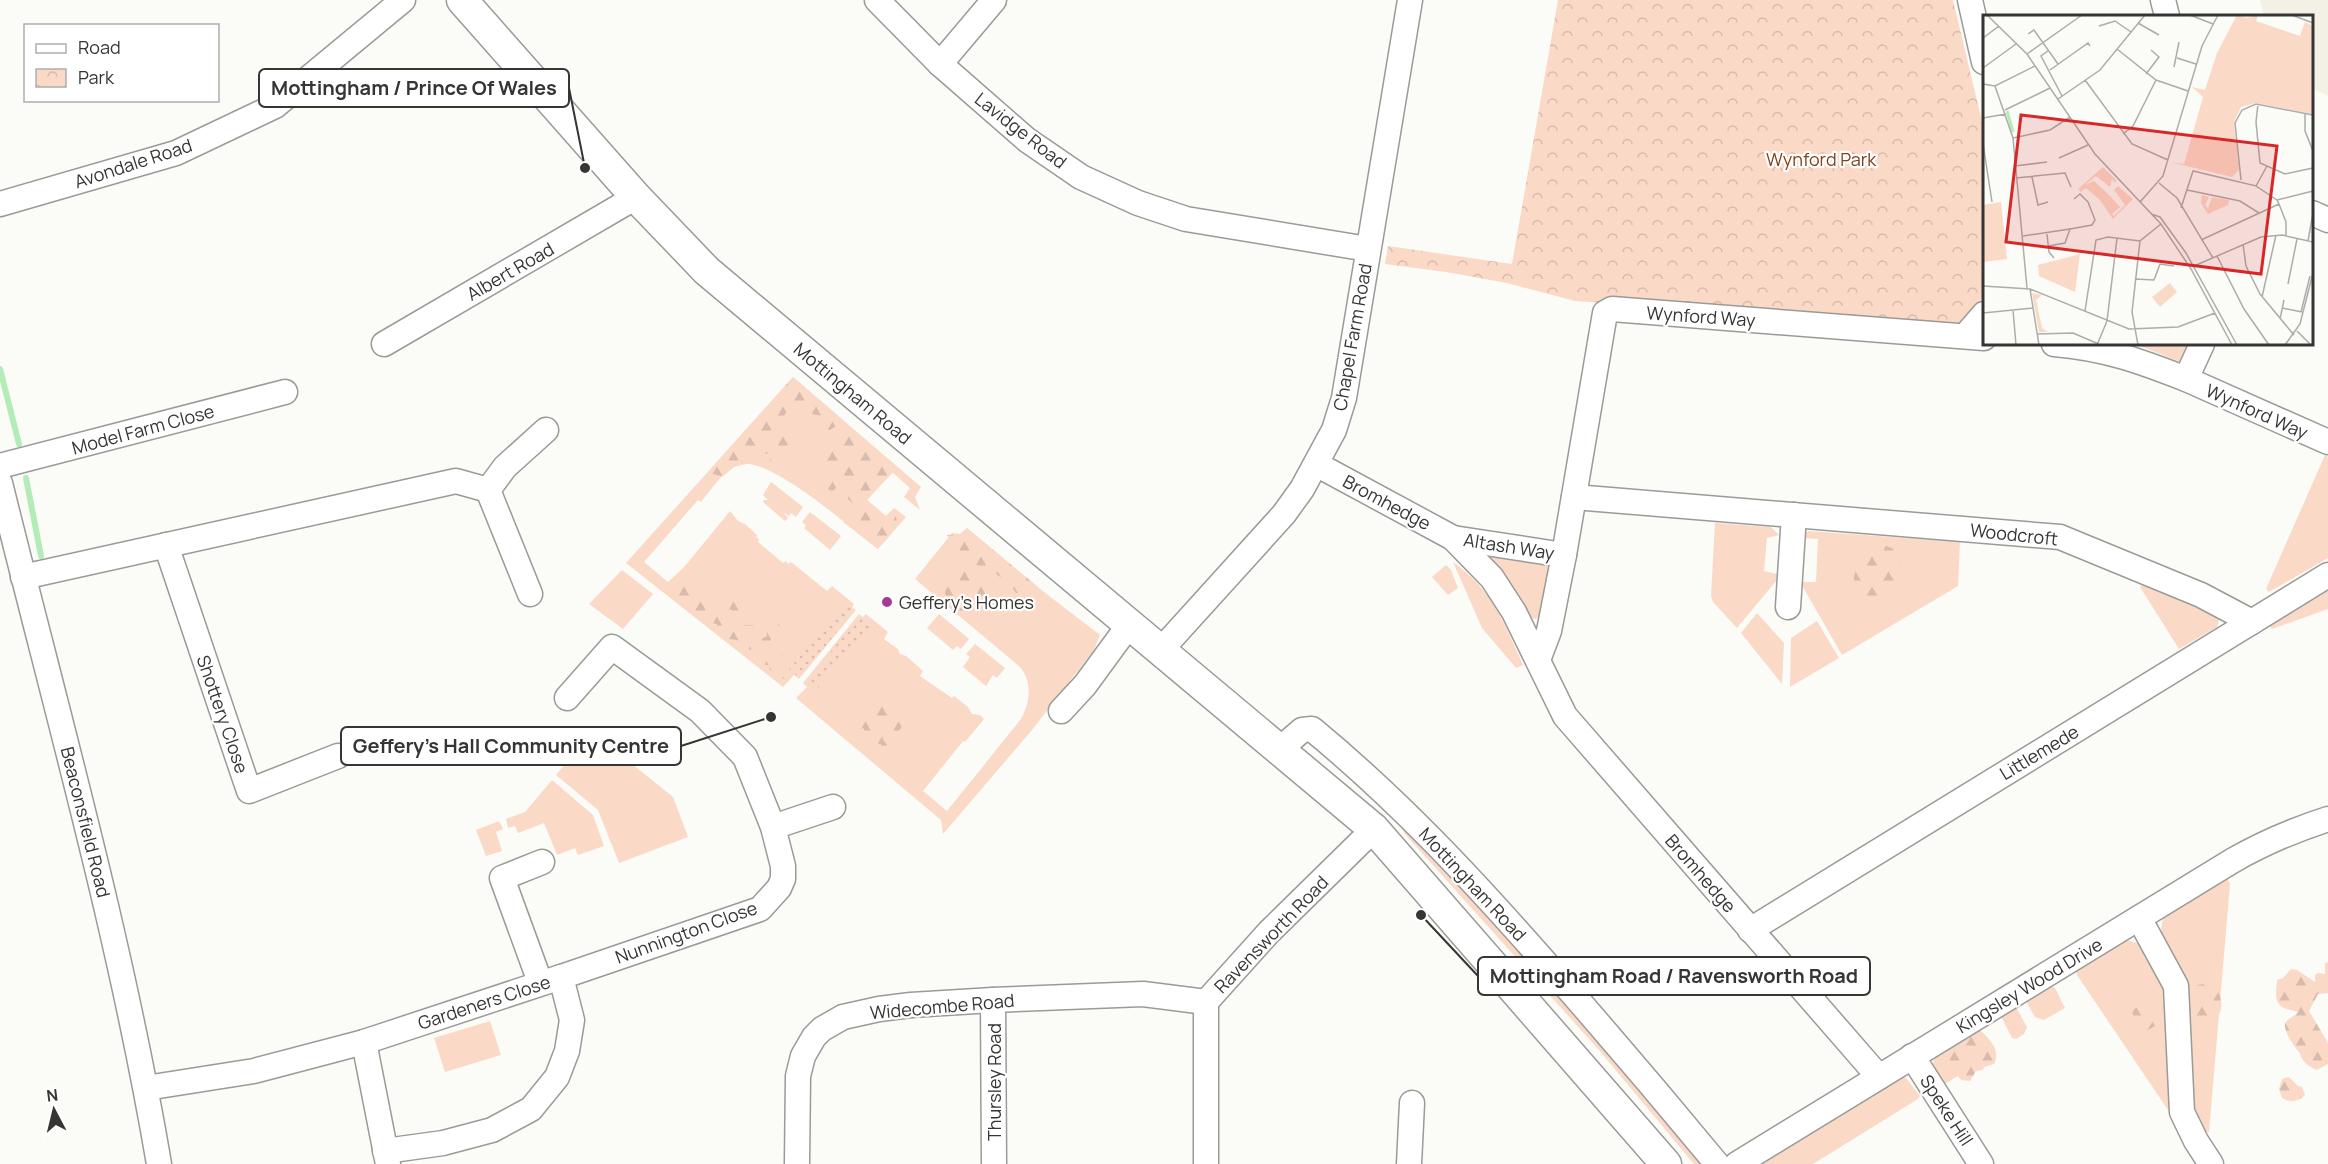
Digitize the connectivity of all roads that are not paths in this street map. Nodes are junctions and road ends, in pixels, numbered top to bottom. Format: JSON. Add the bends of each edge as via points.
{"nodes":[{"id":1,"x":404,"y":0,"type":"edge"},
{"id":2,"x":462,"y":0,"type":"edge"},
{"id":3,"x":877,"y":0,"type":"edge"},
{"id":4,"x":994,"y":0,"type":"edge"},
{"id":5,"x":1410,"y":0,"type":"edge"},
{"id":6,"x":1970,"y":0,"type":"edge"},
{"id":7,"x":2163,"y":0,"type":"edge"},
{"id":8,"x":2167,"y":15,"type":"edge"},
{"id":9,"x":1983,"y":58,"type":"edge"},
{"id":10,"x":940,"y":64,"type":"junction"},
{"id":11,"x":636,"y":197,"type":"junction"},
{"id":12,"x":0,"y":204,"type":"edge"},
{"id":13,"x":2313,"y":213,"type":"edge"},
{"id":14,"x":2328,"y":220,"type":"edge"},
{"id":15,"x":1368,"y":249,"type":"junction"},
{"id":16,"x":1983,"y":317,"type":"edge"},
{"id":17,"x":1975,"y":337,"type":"edge"},
{"id":18,"x":384,"y":344,"type":"dead end"},
{"id":19,"x":2063,"y":345,"type":"edge"},
{"id":20,"x":2202,"y":345,"type":"edge"},
{"id":21,"x":2186,"y":379,"type":"junction"},
{"id":22,"x":285,"y":392,"type":"dead end"},
{"id":23,"x":546,"y":430,"type":"dead end"},
{"id":24,"x":2328,"y":442,"type":"edge"},
{"id":25,"x":1316,"y":464,"type":"junction"},
{"id":26,"x":0,"y":466,"type":"edge"},
{"id":27,"x":0,"y":483,"type":"edge"},
{"id":28,"x":488,"y":490,"type":"junction"},
{"id":29,"x":1574,"y":497,"type":"junction"},
{"id":30,"x":1794,"y":515,"type":"junction"},
{"id":31,"x":1453,"y":538,"type":"junction"},
{"id":32,"x":166,"y":545,"type":"junction"},
{"id":33,"x":1564,"y":555,"type":"junction"},
{"id":34,"x":2328,"y":575,"type":"edge"},
{"id":35,"x":23,"y":577,"type":"junction"},
{"id":36,"x":530,"y":594,"type":"dead end"},
{"id":37,"x":1788,"y":607,"type":"dead end"},
{"id":38,"x":2252,"y":622,"type":"junction"},
{"id":39,"x":1129,"y":625,"type":"junction"},
{"id":40,"x":1160,"y":651,"type":"junction"},
{"id":41,"x":1538,"y":660,"type":"junction"},
{"id":42,"x":567,"y":698,"type":"dead end"},
{"id":43,"x":1061,"y":711,"type":"dead end"},
{"id":44,"x":1279,"y":750,"type":"junction"},
{"id":45,"x":338,"y":756,"type":"dead end"},
{"id":46,"x":833,"y":807,"type":"dead end"},
{"id":47,"x":2328,"y":819,"type":"edge"},
{"id":48,"x":773,"y":827,"type":"junction"},
{"id":49,"x":1374,"y":829,"type":"junction"},
{"id":50,"x":542,"y":862,"type":"dead end"},
{"id":51,"x":2139,"y":918,"type":"junction"},
{"id":52,"x":1750,"y":930,"type":"junction"},
{"id":53,"x":551,"y":980,"type":"junction"},
{"id":54,"x":993,"y":1000,"type":"junction"},
{"id":55,"x":1206,"y":1002,"type":"junction"},
{"id":56,"x":364,"y":1042,"type":"junction"},
{"id":57,"x":1912,"y":1056,"type":"junction"},
{"id":58,"x":1879,"y":1077,"type":"junction"},
{"id":59,"x":146,"y":1088,"type":"junction"},
{"id":60,"x":1412,"y":1103,"type":"dead end"},
{"id":61,"x":387,"y":1157,"type":"edge"},
{"id":62,"x":159,"y":1164,"type":"edge"},
{"id":63,"x":797,"y":1164,"type":"edge"},
{"id":64,"x":994,"y":1164,"type":"edge"},
{"id":65,"x":1206,"y":1164,"type":"edge"},
{"id":66,"x":1410,"y":1164,"type":"edge"},
{"id":67,"x":1666,"y":1164,"type":"edge"},
{"id":68,"x":1717,"y":1164,"type":"edge"},
{"id":69,"x":1737,"y":1164,"type":"edge"},
{"id":70,"x":1981,"y":1164,"type":"edge"},
{"id":71,"x":2211,"y":1164,"type":"edge"}],
"edges":[{"from":1,"to":12,"type":"street","name":"Avondale Road","via":[[275,106],[176,153]]},
{"from":2,"to":11,"type":"main road","name":"Mottingham Road"},
{"from":3,"to":10,"type":"street","name":"Lavidge Road"},
{"from":4,"to":10,"type":"street"},
{"from":5,"to":15,"type":"street","name":"Chapel Farm Road"},
{"from":6,"to":9,"type":"street"},
{"from":7,"to":8,"type":"street"},
{"from":10,"to":15,"type":"street","name":"Lavidge Road","via":[[1027,140],[1081,177],[1138,202],[1186,219]]},
{"from":11,"to":18,"type":"street","name":"Albert Road"},
{"from":11,"to":39,"type":"main road","name":"Mottingham Road","via":[[707,271]]},
{"from":13,"to":14,"type":"street"},
{"from":15,"to":25,"type":"street","name":"Chapel Farm Road","via":[[1344,398],[1334,430]]},
{"from":16,"to":17,"type":"street"},
{"from":17,"to":29,"type":"street","name":"Wynford Way","via":[[1612,309],[1605,313]]},
{"from":19,"to":21,"type":"street","name":"Wynford Way","via":[[2101,349]]},
{"from":20,"to":21,"type":"street","name":"Wynford Way"},
{"from":21,"to":24,"type":"street","name":"Wynford Way"},
{"from":22,"to":26,"type":"street","name":"Model Farm Close"},
{"from":23,"to":28,"type":"street","via":[[505,466]]},
{"from":25,"to":31,"type":"street","name":"Bromhedge"},
{"from":25,"to":40,"type":"street","name":"Chapel Farm Road","via":[[1284,514]]},
{"from":27,"to":35,"type":"street","name":"Beaconsfield Road"},
{"from":28,"to":32,"type":"street","via":[[456,480]]},
{"from":28,"to":36,"type":"street"},
{"from":29,"to":30,"type":"street","name":"Woodcroft"},
{"from":29,"to":33,"type":"street"},
{"from":30,"to":37,"type":"street"},
{"from":30,"to":38,"type":"street","name":"Woodcroft","via":[[2060,537],[2201,595]]},
{"from":31,"to":33,"type":"street","name":"Altash Way"},
{"from":31,"to":41,"type":"street","name":"Bromhedge","via":[[1497,585]]},
{"from":32,"to":35,"type":"street"},
{"from":32,"to":45,"type":"street","name":"Shottery Close","via":[[249,791]]},
{"from":33,"to":41,"type":"street","via":[[1549,631]]},
{"from":34,"to":38,"type":"street","name":"Littlemede"},
{"from":35,"to":59,"type":"street","name":"Beaconsfield Road","via":[[102,884]]},
{"from":38,"to":52,"type":"street","name":"Littlemede"},
{"from":39,"to":40,"type":"main road","name":"Mottingham Road"},
{"from":39,"to":43,"type":"street"},
{"from":40,"to":44,"type":"main road","name":"Mottingham Road"},
{"from":41,"to":52,"type":"street","name":"Bromhedge","via":[[1565,716]]},
{"from":42,"to":48,"type":"street","name":"Nunnington Close","via":[[612,647],[700,711],[745,758]]},
{"from":44,"to":49,"type":"main road","name":"Mottingham Road"},
{"from":44,"to":68,"type":"street","name":"Mottingham Road","via":[[1302,730],[1312,729],[1357,766],[1464,871],[1633,1061]]},
{"from":46,"to":48,"type":"street"},
{"from":47,"to":51,"type":"street","name":"Kingsley Wood Drive","via":[[2262,843]]},
{"from":48,"to":53,"type":"street","name":"Nunnington Close","via":[[781,852],[783,879],[760,909]]},
{"from":49,"to":55,"type":"street","name":"Ravensworth Road","via":[[1269,932]]},
{"from":49,"to":67,"type":"main road","name":"Mottingham Road"},
{"from":50,"to":53,"type":"street","via":[[502,878]]},
{"from":51,"to":57,"type":"street","name":"Kingsley Wood Drive"},
{"from":51,"to":71,"type":"street","via":[[2176,986],[2182,1112]]},
{"from":52,"to":58,"type":"street","name":"Bromhedge"},
{"from":53,"to":56,"type":"street","name":"Gardeners Close"},
{"from":53,"to":61,"type":"street","name":"Gardeners Close","via":[[572,1020],[558,1077],[531,1109],[492,1130]]},
{"from":54,"to":55,"type":"street","name":"Widecombe Road","via":[[1143,994]]},
{"from":54,"to":63,"type":"street","name":"Widecombe Road","via":[[879,1009],[843,1017],[822,1029],[803,1056],[798,1076]]},
{"from":54,"to":64,"type":"street","name":"Thursley Road"},
{"from":55,"to":65,"type":"street","name":"Ravensworth Road"},
{"from":56,"to":59,"type":"street","name":"Gardeners Close","via":[[254,1071]]},
{"from":56,"to":61,"type":"street","name":"Gardeners Close"},
{"from":57,"to":58,"type":"street","name":"Kingsley Wood Drive"},
{"from":57,"to":70,"type":"street","name":"Speke Hill"},
{"from":58,"to":69,"type":"street","name":"Kingsley Wood Drive"},
{"from":59,"to":62,"type":"street","name":"Beaconsfield Road"},
{"from":60,"to":66,"type":"street"}]}
